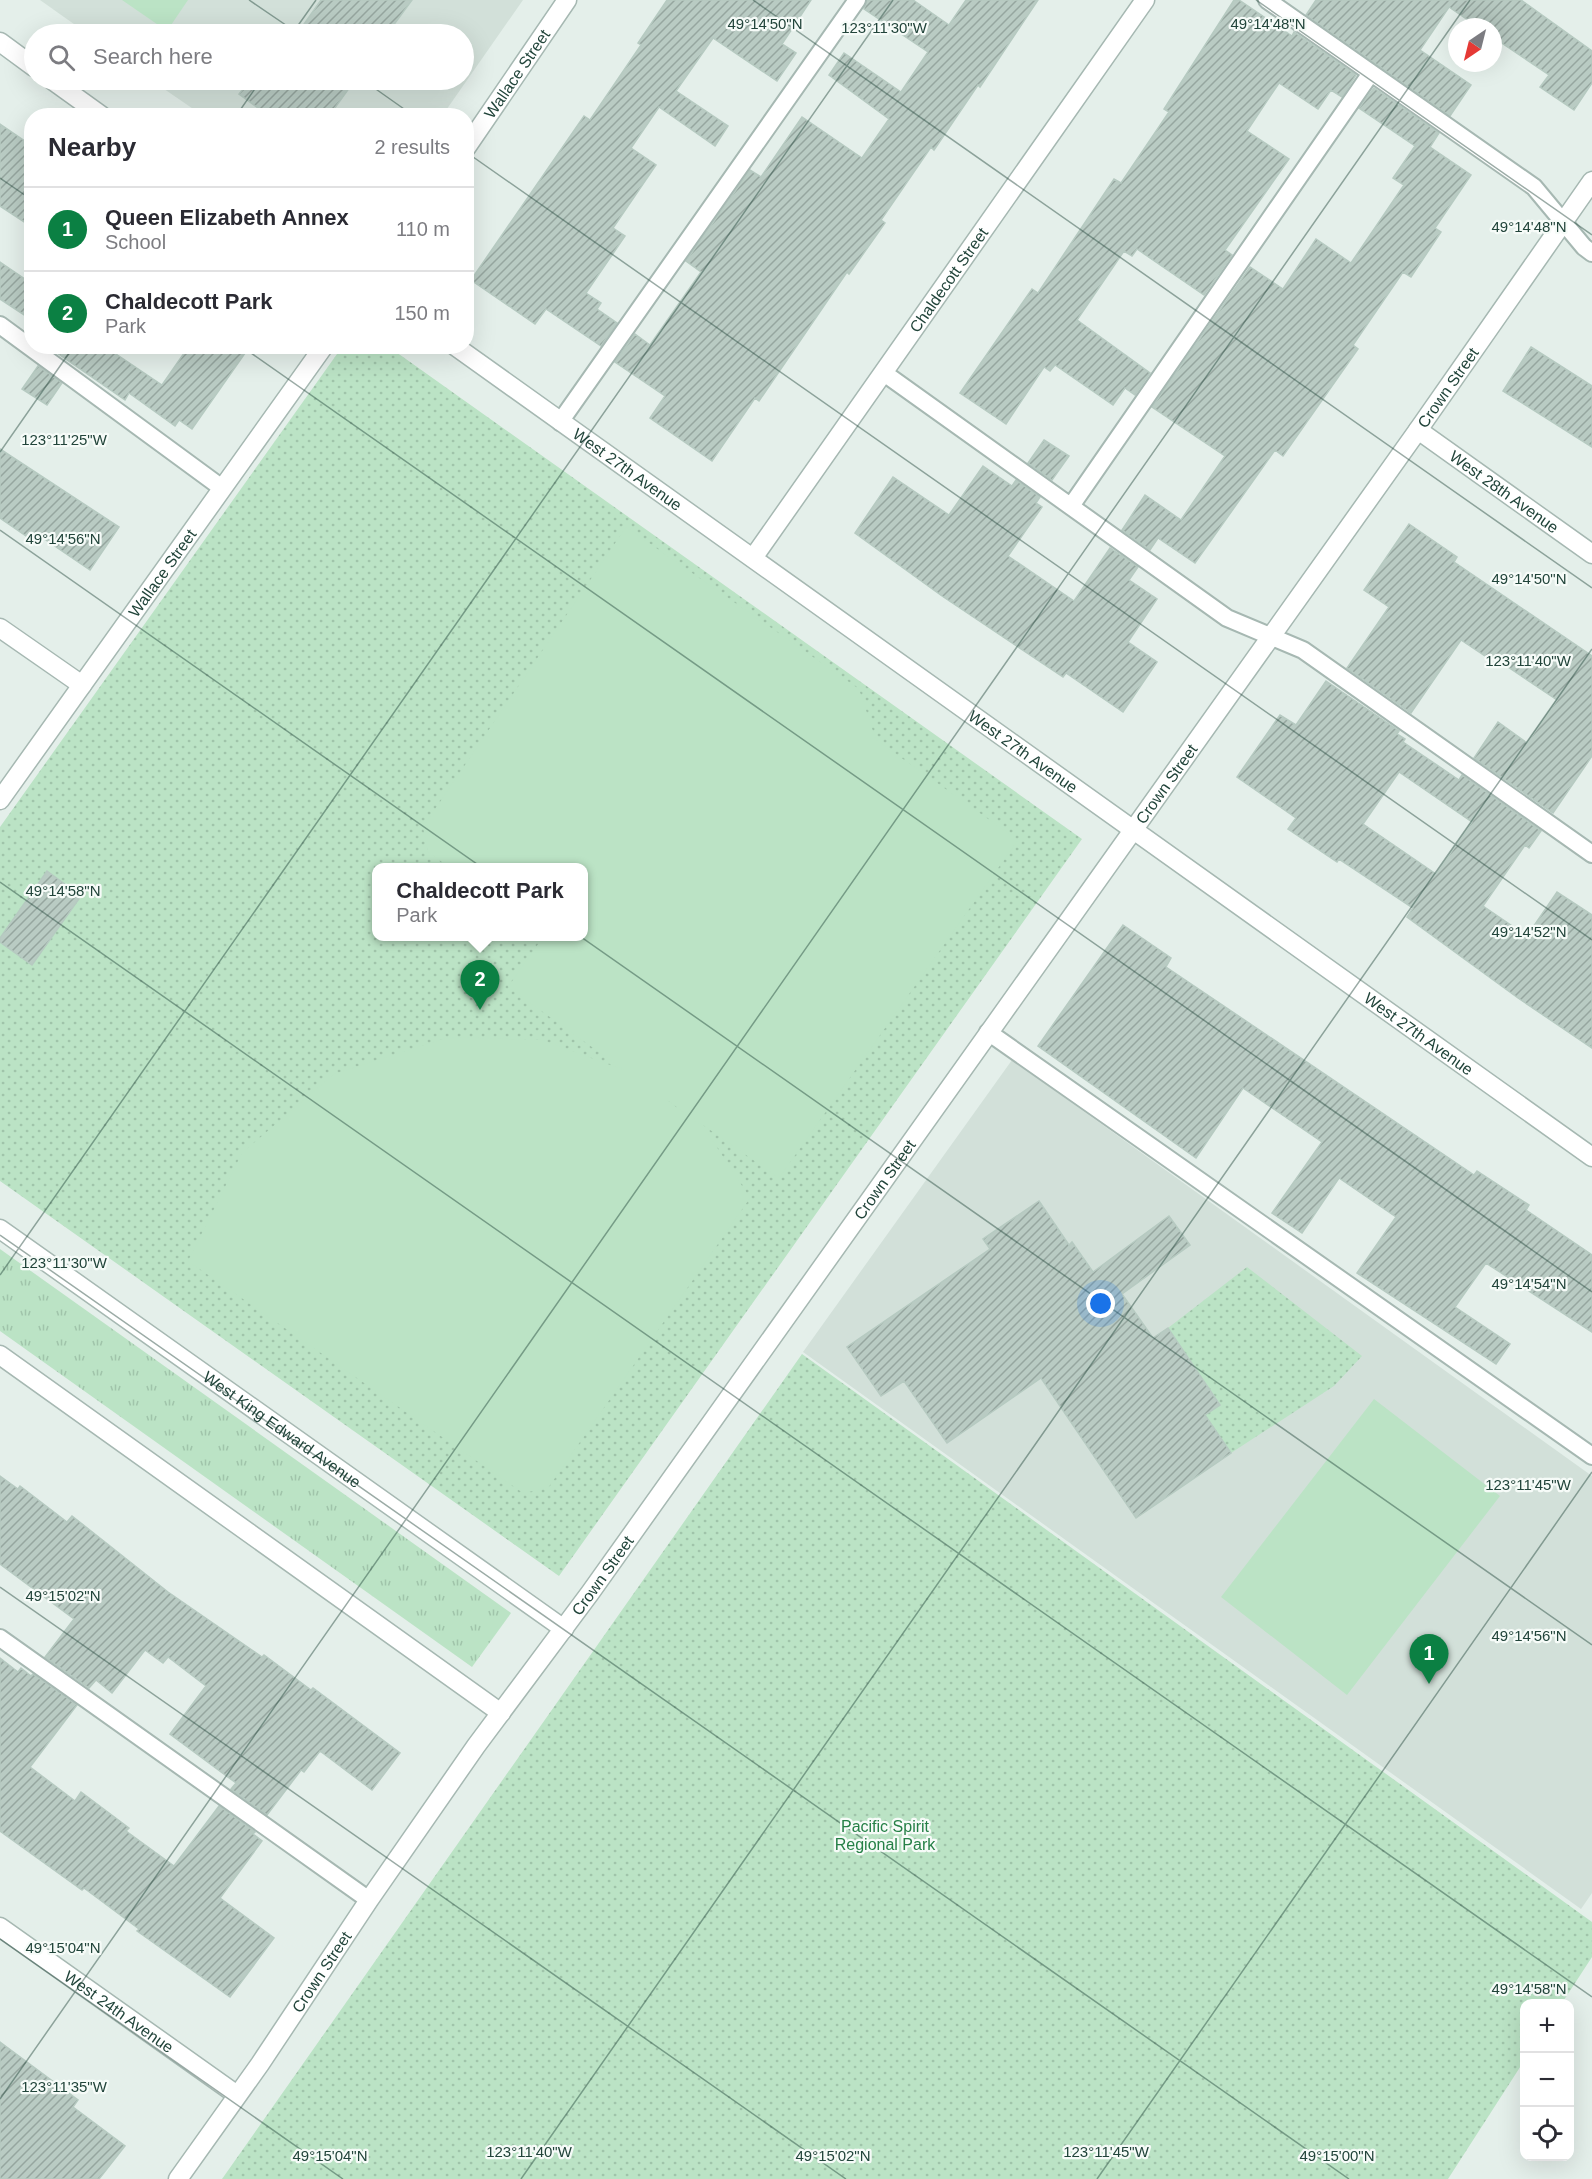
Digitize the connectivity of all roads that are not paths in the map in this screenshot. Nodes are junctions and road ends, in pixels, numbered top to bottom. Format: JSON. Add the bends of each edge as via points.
{"nodes":[{"id":1,"x":567,"y":0,"type":"edge"},
{"id":2,"x":857,"y":0,"type":"edge"},
{"id":3,"x":1145,"y":0,"type":"edge"},
{"id":4,"x":1267,"y":0,"type":"edge"},
{"id":5,"x":0,"y":42,"type":"edge"},
{"id":6,"x":24,"y":60,"type":"edge"},
{"id":7,"x":1371,"y":73,"type":"junction"},
{"id":8,"x":66,"y":90,"type":"edge"},
{"id":9,"x":91,"y":108,"type":"edge"},
{"id":10,"x":474,"y":136,"type":"edge"},
{"id":11,"x":1592,"y":181,"type":"edge"},
{"id":12,"x":1564,"y":222,"type":"junction"},
{"id":13,"x":1592,"y":253,"type":"edge"},
{"id":14,"x":0,"y":325,"type":"edge"},
{"id":15,"x":24,"y":343,"type":"edge"},
{"id":16,"x":39,"y":354,"type":"edge"},
{"id":17,"x":318,"y":354,"type":"edge"},
{"id":18,"x":466,"y":354,"type":"edge"},
{"id":19,"x":884,"y":373,"type":"junction"},
{"id":20,"x":560,"y":422,"type":"junction"},
{"id":21,"x":1418,"y":430,"type":"junction"},
{"id":22,"x":222,"y":488,"type":"junction"},
{"id":23,"x":1071,"y":506,"type":"junction"},
{"id":24,"x":1592,"y":554,"type":"edge"},
{"id":25,"x":753,"y":558,"type":"junction"},
{"id":26,"x":0,"y":628,"type":"edge"},
{"id":27,"x":1271,"y":637,"type":"junction"},
{"id":28,"x":82,"y":685,"type":"junction"},
{"id":29,"x":0,"y":800,"type":"edge"},
{"id":30,"x":1133,"y":830,"type":"junction"},
{"id":31,"x":1592,"y":854,"type":"edge"},
{"id":32,"x":988,"y":1032,"type":"junction"},
{"id":33,"x":1592,"y":1157,"type":"edge"},
{"id":34,"x":0,"y":1229,"type":"edge"},
{"id":35,"x":0,"y":1355,"type":"edge"},
{"id":36,"x":1592,"y":1456,"type":"edge"},
{"id":37,"x":564,"y":1629,"type":"junction"},
{"id":38,"x":0,"y":1638,"type":"edge"},
{"id":39,"x":501,"y":1713,"type":"junction"},
{"id":40,"x":369,"y":1900,"type":"junction"},
{"id":41,"x":0,"y":1927,"type":"edge"},
{"id":42,"x":237,"y":2095,"type":"junction"},
{"id":43,"x":178,"y":2179,"type":"edge"}],
"edges":[{"from":1,"to":10,"type":"street","name":"Wallace Street"},
{"from":2,"to":20,"type":"lane"},
{"from":3,"to":19,"type":"street","name":"Chaldecott Street"},
{"from":4,"to":7,"type":"lane"},
{"from":5,"to":6,"type":"street"},
{"from":7,"to":12,"type":"lane","via":[[1534,187]]},
{"from":7,"to":23,"type":"lane"},
{"from":8,"to":9,"type":"street"},
{"from":11,"to":12,"type":"street","name":"Crown Street"},
{"from":12,"to":13,"type":"lane"},
{"from":12,"to":21,"type":"street","name":"Crown Street"},
{"from":14,"to":15,"type":"lane"},
{"from":16,"to":22,"type":"lane"},
{"from":17,"to":22,"type":"street","name":"Wallace Street"},
{"from":18,"to":20,"type":"street","name":"West 27th Avenue"},
{"from":19,"to":23,"type":"lane"},
{"from":19,"to":25,"type":"street","name":"Chaldecott Street"},
{"from":20,"to":25,"type":"street","name":"West 27th Avenue"},
{"from":21,"to":24,"type":"street","name":"West 28th Avenue"},
{"from":21,"to":27,"type":"street","name":"Crown Street"},
{"from":22,"to":28,"type":"street","name":"Wallace Street"},
{"from":23,"to":27,"type":"lane","via":[[1227,618]]},
{"from":25,"to":30,"type":"street","name":"West 27th Avenue"},
{"from":26,"to":28,"type":"street"},
{"from":27,"to":30,"type":"street","name":"Crown Street"},
{"from":27,"to":31,"type":"lane","via":[[1303,650]]},
{"from":28,"to":29,"type":"street","name":"Wallace Street"},
{"from":30,"to":32,"type":"street","name":"Crown Street"},
{"from":30,"to":33,"type":"street","name":"West 27th Avenue"},
{"from":32,"to":36,"type":"lane"},
{"from":32,"to":37,"type":"street","name":"Crown Street"},
{"from":34,"to":37,"type":"street","name":"West King Edward Avenue"},
{"from":35,"to":39,"type":"street"},
{"from":37,"to":39,"type":"street","name":"Crown Street"},
{"from":38,"to":40,"type":"lane"},
{"from":39,"to":40,"type":"street","name":"Crown Street"},
{"from":40,"to":42,"type":"street","name":"Crown Street"},
{"from":41,"to":42,"type":"street","name":"West 24th Avenue"},
{"from":42,"to":43,"type":"street","name":"Crown Street"}]}
